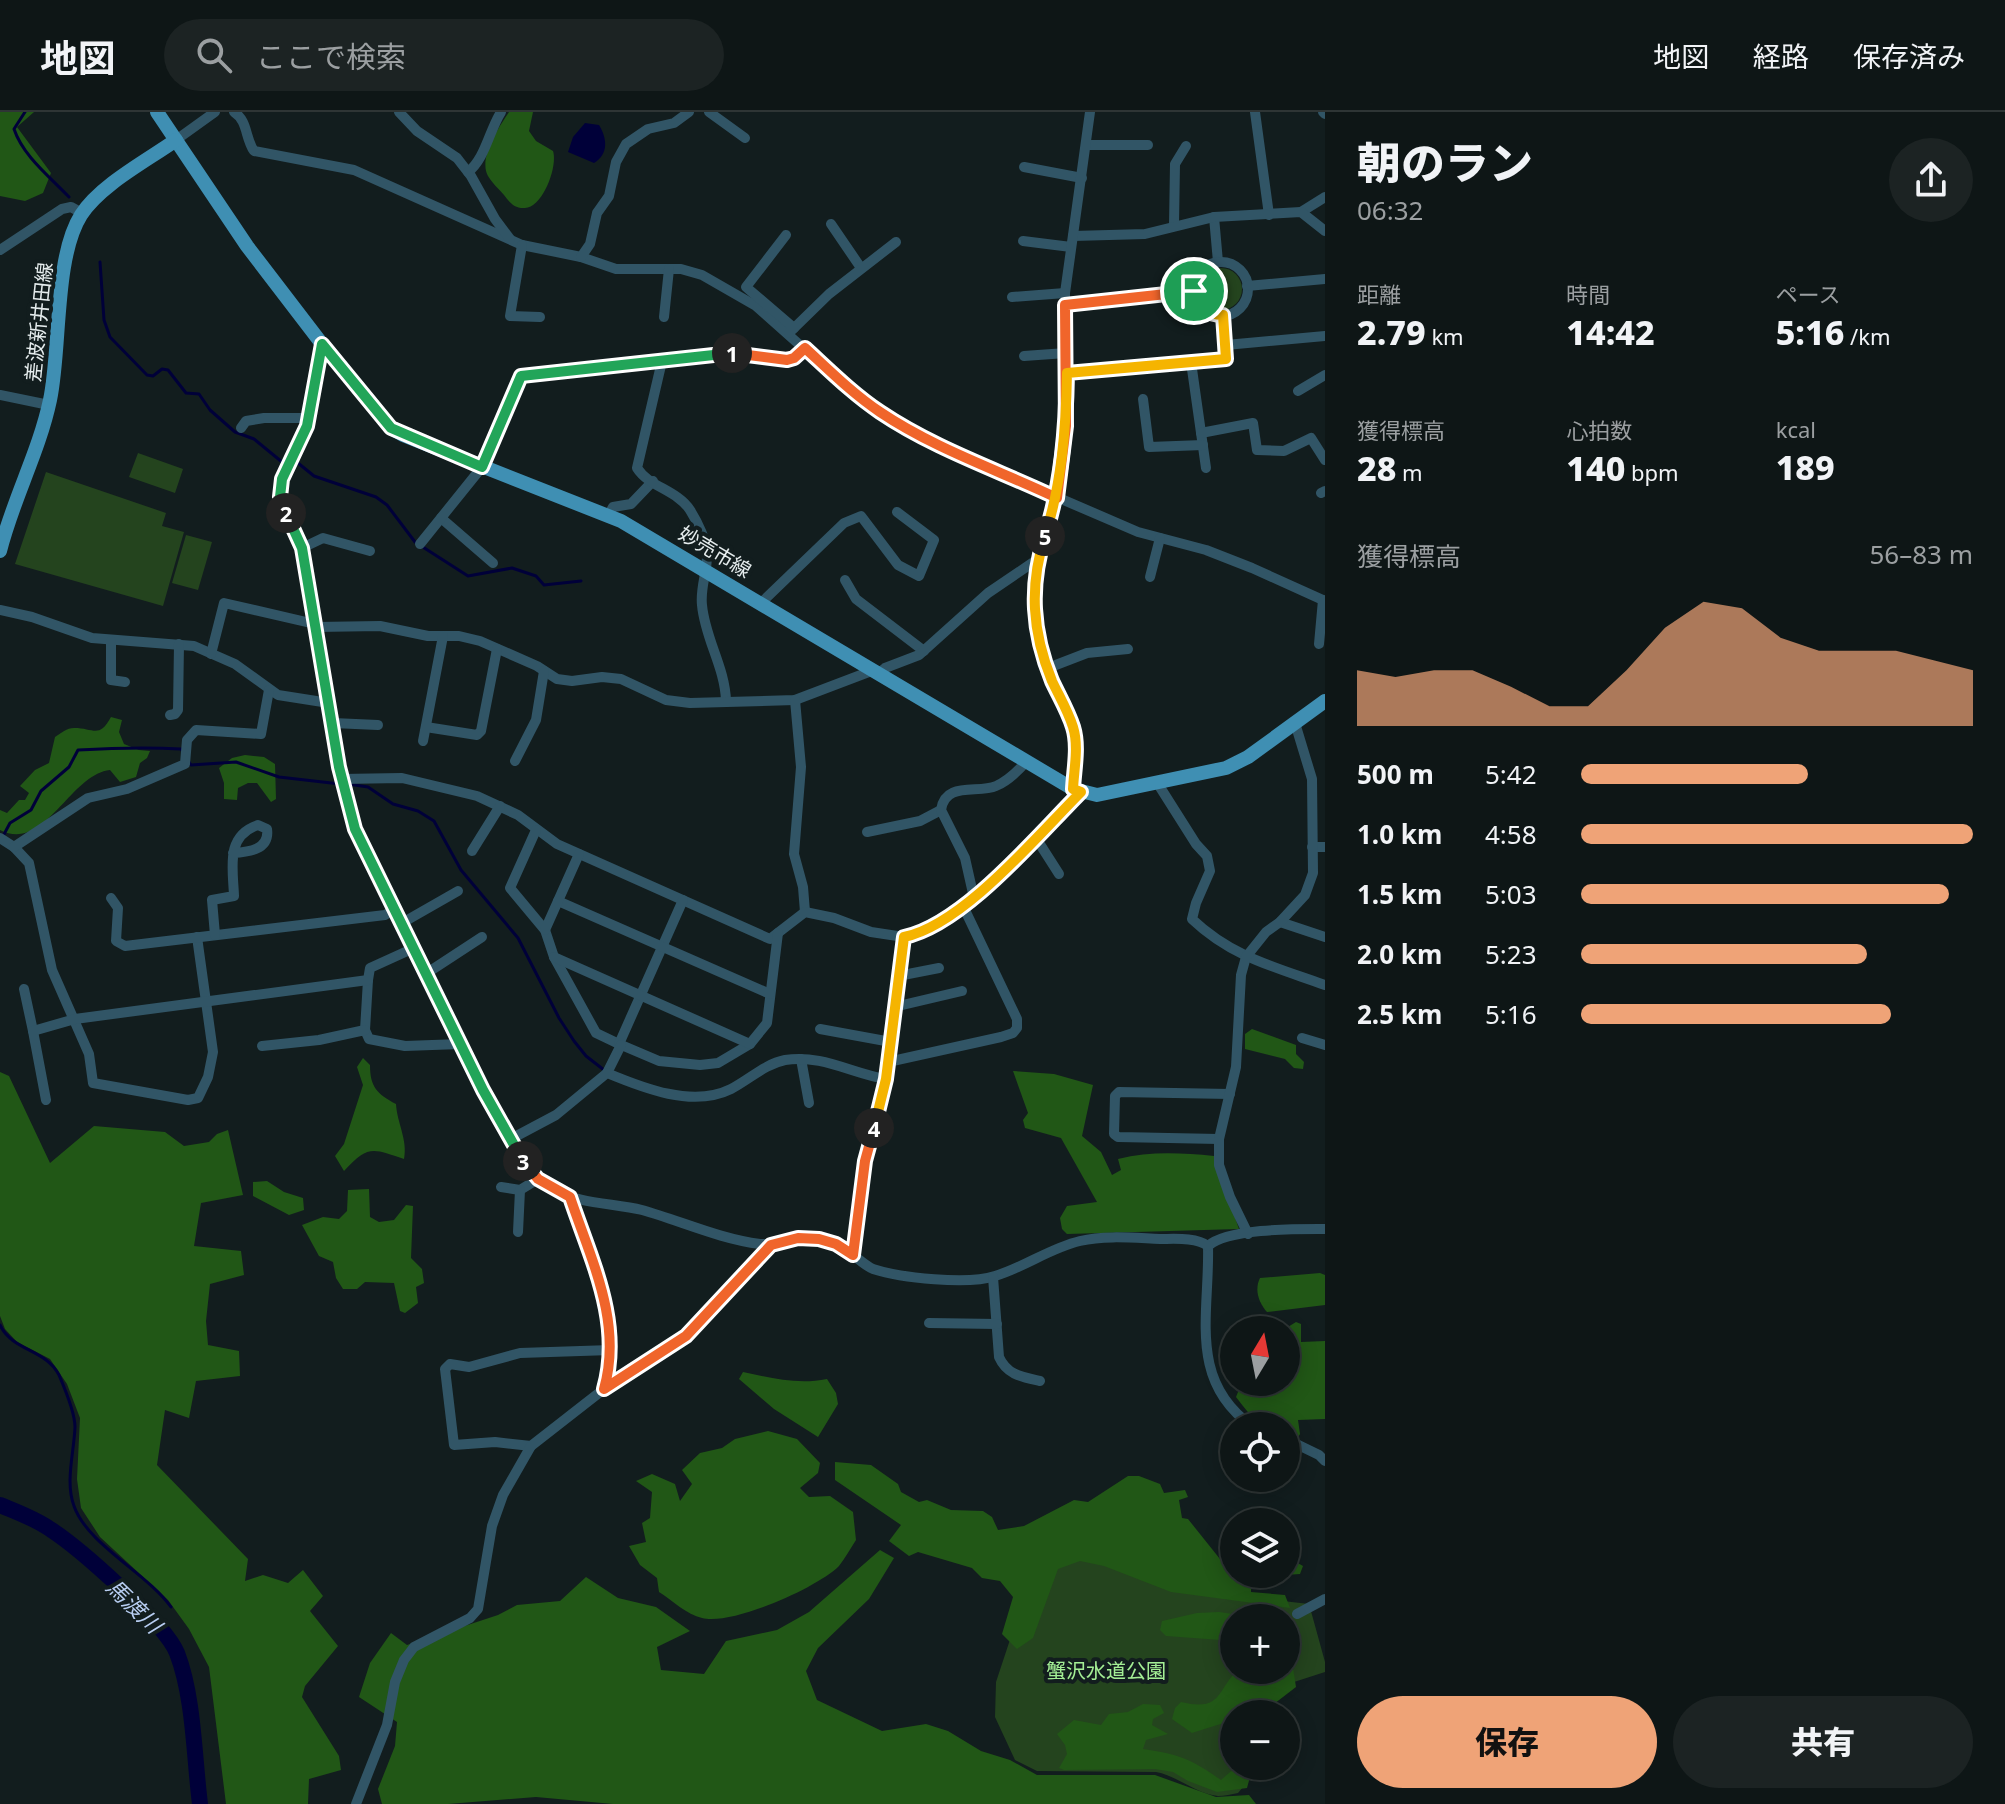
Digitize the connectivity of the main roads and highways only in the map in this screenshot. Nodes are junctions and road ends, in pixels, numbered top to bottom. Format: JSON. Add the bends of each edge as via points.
{"nodes":[{"id":1,"x":157,"y":112,"type":"edge"},
{"id":2,"x":176,"y":140,"type":"junction"},
{"id":3,"x":3,"y":524,"type":"edge"},
{"id":4,"x":0,"y":551,"type":"edge"},
{"id":5,"x":1325,"y":701,"type":"edge"}],
"edges":[{"from":1,"to":2,"type":"main road","name":"妙売市線"},
{"from":2,"to":3,"type":"main road","name":"差波新井田線","via":[[99,194],[82,213],[68,246],[49,405]]},
{"from":2,"to":5,"type":"main road","name":"妙売市線","via":[[247,246],[391,428],[650,537],[1077,791],[1097,795],[1226,768]]},
{"from":3,"to":4,"type":"main road","name":"差波新井田線"}]}
